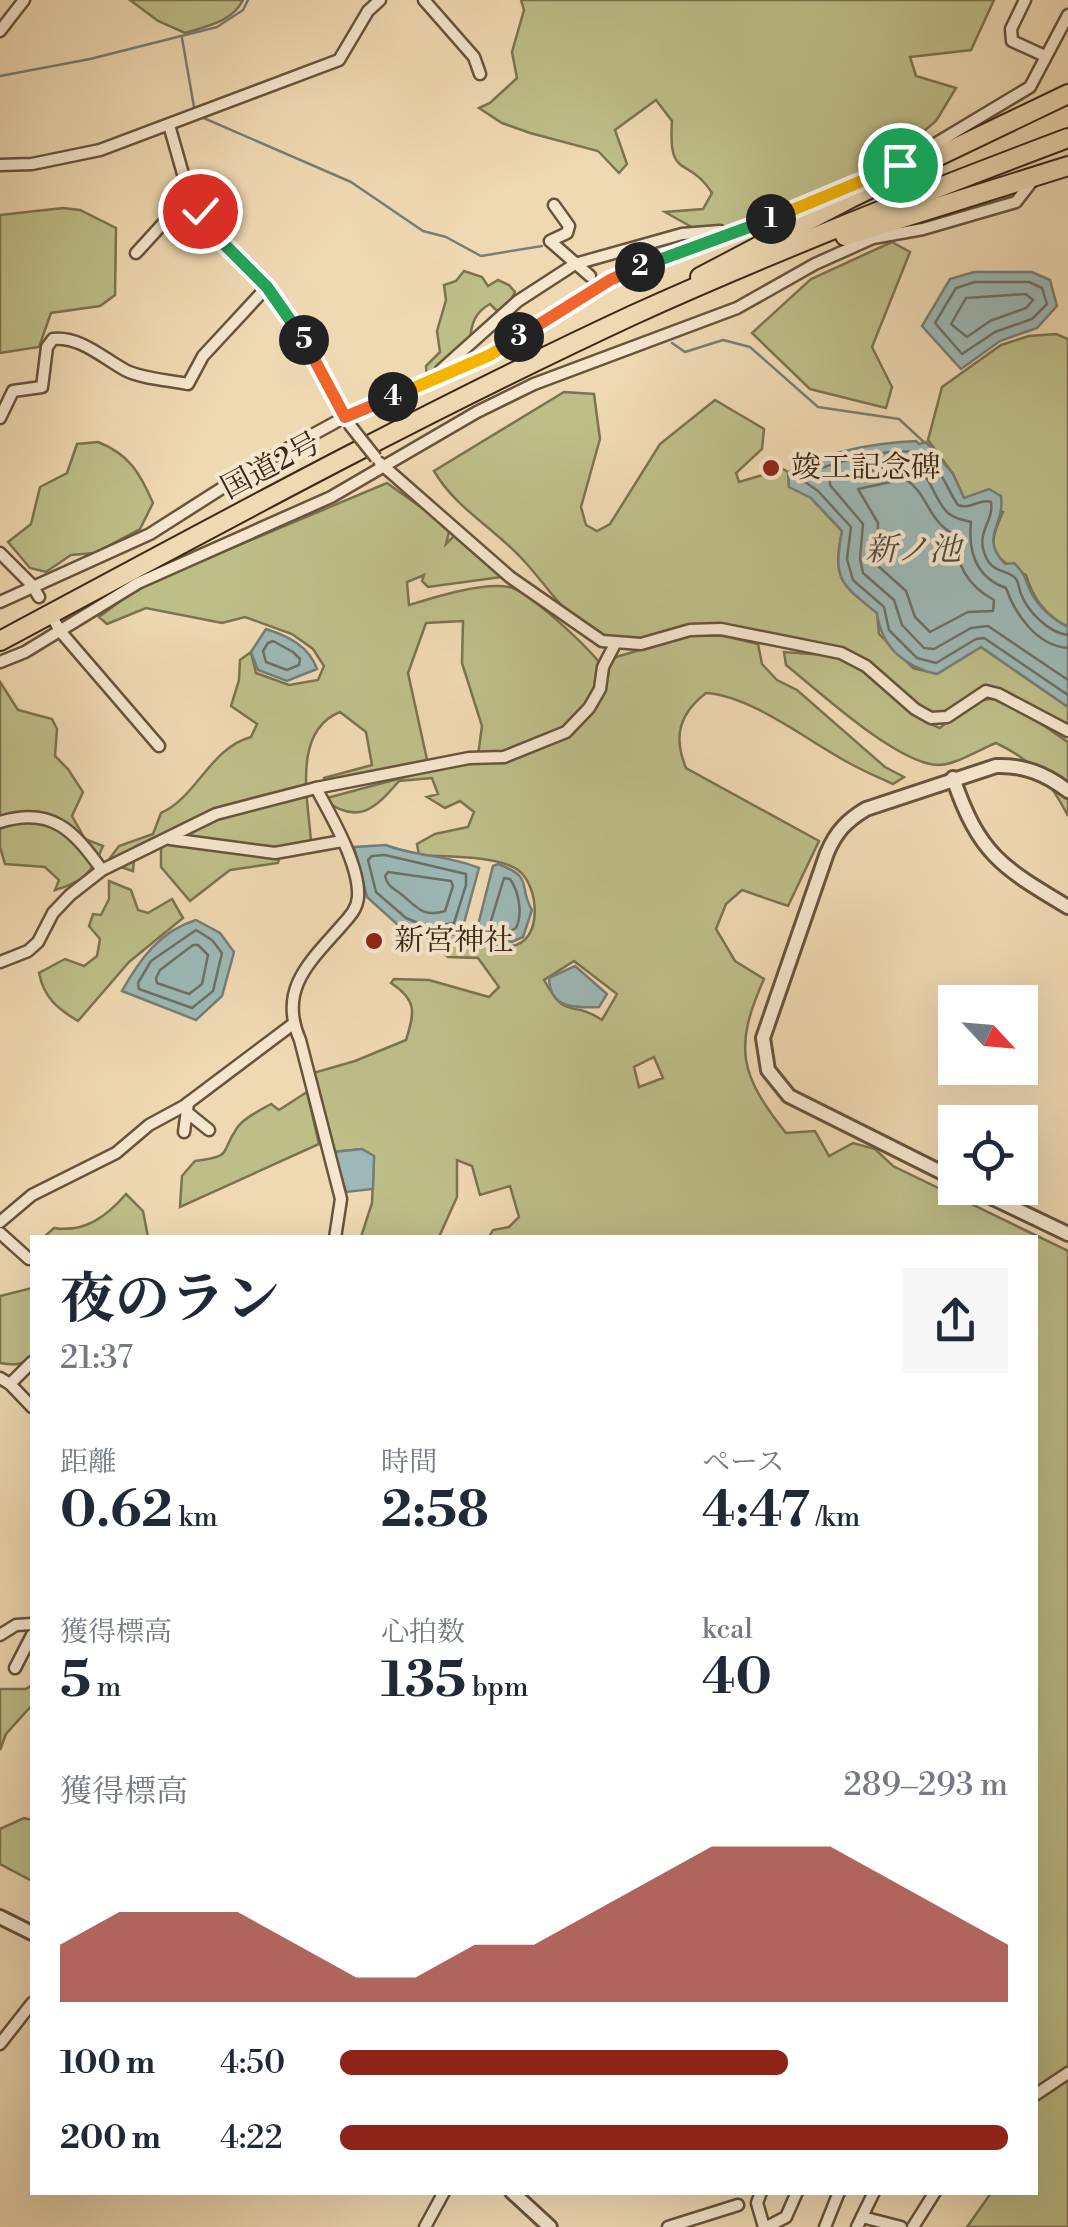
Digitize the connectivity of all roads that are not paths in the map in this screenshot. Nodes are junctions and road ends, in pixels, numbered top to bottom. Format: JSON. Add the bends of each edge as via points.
{"nodes":[{"id":1,"x":24,"y":0,"type":"edge"},
{"id":2,"x":380,"y":0,"type":"edge"},
{"id":3,"x":424,"y":0,"type":"edge"},
{"id":4,"x":1025,"y":0,"type":"edge"},
{"id":5,"x":1068,"y":15,"type":"edge"},
{"id":6,"x":0,"y":30,"type":"edge"},
{"id":7,"x":1045,"y":56,"type":"junction"},
{"id":8,"x":480,"y":74,"type":"dead end"},
{"id":9,"x":1068,"y":94,"type":"edge"},
{"id":10,"x":169,"y":125,"type":"junction"},
{"id":11,"x":1068,"y":138,"type":"edge"},
{"id":12,"x":0,"y":165,"type":"edge"},
{"id":13,"x":1068,"y":166,"type":"edge"},
{"id":14,"x":1032,"y":180,"type":"junction"},
{"id":15,"x":190,"y":194,"type":"junction"},
{"id":16,"x":554,"y":205,"type":"dead end"},
{"id":17,"x":736,"y":231,"type":"junction"},
{"id":18,"x":136,"y":253,"type":"dead end"},
{"id":19,"x":575,"y":264,"type":"junction"},
{"id":20,"x":590,"y":276,"type":"dead end"},
{"id":21,"x":267,"y":287,"type":"junction"},
{"id":22,"x":686,"y":293,"type":"junction"},
{"id":23,"x":634,"y":315,"type":"junction"},
{"id":24,"x":440,"y":378,"type":"junction"},
{"id":25,"x":0,"y":418,"type":"edge"},
{"id":26,"x":347,"y":420,"type":"junction"},
{"id":27,"x":379,"y":462,"type":"junction"},
{"id":28,"x":0,"y":553,"type":"edge"},
{"id":29,"x":32,"y":586,"type":"junction"},
{"id":30,"x":39,"y":597,"type":"dead end"},
{"id":31,"x":0,"y":602,"type":"edge"},
{"id":32,"x":54,"y":620,"type":"dead end"},
{"id":33,"x":60,"y":632,"type":"junction"},
{"id":34,"x":0,"y":641,"type":"edge"},
{"id":35,"x":615,"y":644,"type":"junction"},
{"id":36,"x":0,"y":662,"type":"edge"},
{"id":37,"x":1068,"y":731,"type":"edge"},
{"id":38,"x":158,"y":746,"type":"dead end"},
{"id":39,"x":953,"y":778,"type":"junction"},
{"id":40,"x":316,"y":788,"type":"junction"},
{"id":41,"x":1068,"y":791,"type":"edge"},
{"id":42,"x":0,"y":822,"type":"edge"},
{"id":43,"x":169,"y":839,"type":"junction"},
{"id":44,"x":342,"y":841,"type":"junction"},
{"id":45,"x":102,"y":870,"type":"junction"},
{"id":46,"x":1068,"y":906,"type":"edge"},
{"id":47,"x":0,"y":962,"type":"edge"},
{"id":48,"x":294,"y":1024,"type":"junction"},
{"id":49,"x":188,"y":1108,"type":"junction"},
{"id":50,"x":210,"y":1130,"type":"dead end"},
{"id":51,"x":184,"y":1132,"type":"dead end"},
{"id":52,"x":938,"y":1170,"type":"edge"},
{"id":53,"x":1007,"y":1205,"type":"edge"},
{"id":54,"x":0,"y":1222,"type":"edge"},
{"id":55,"x":0,"y":1233,"type":"edge"},
{"id":56,"x":1068,"y":1234,"type":"edge"},
{"id":57,"x":335,"y":1235,"type":"edge"},
{"id":58,"x":29,"y":1259,"type":"dead end"},
{"id":59,"x":30,"y":1363,"type":"edge"},
{"id":60,"x":5,"y":1381,"type":"edge"},
{"id":61,"x":30,"y":1405,"type":"edge"},
{"id":62,"x":30,"y":1624,"type":"edge"},
{"id":63,"x":0,"y":1635,"type":"edge"},
{"id":64,"x":30,"y":1640,"type":"edge"},
{"id":65,"x":15,"y":1668,"type":"dead end"},
{"id":66,"x":0,"y":1917,"type":"edge"},
{"id":67,"x":30,"y":1932,"type":"edge"},
{"id":68,"x":30,"y":2006,"type":"edge"},
{"id":69,"x":0,"y":2044,"type":"edge"},
{"id":70,"x":1068,"y":2073,"type":"edge"},
{"id":71,"x":1038,"y":2093,"type":"edge"},
{"id":72,"x":442,"y":2195,"type":"edge"},
{"id":73,"x":515,"y":2195,"type":"edge"},
{"id":74,"x":759,"y":2195,"type":"edge"},
{"id":75,"x":797,"y":2195,"type":"edge"},
{"id":76,"x":838,"y":2195,"type":"edge"},
{"id":77,"x":872,"y":2195,"type":"edge"},
{"id":78,"x":933,"y":2195,"type":"edge"},
{"id":79,"x":738,"y":2204,"type":"dead end"},
{"id":80,"x":859,"y":2222,"type":"edge"},
{"id":81,"x":425,"y":2227,"type":"edge"},
{"id":82,"x":550,"y":2227,"type":"edge"},
{"id":83,"x":668,"y":2227,"type":"edge"},
{"id":84,"x":766,"y":2227,"type":"edge"},
{"id":85,"x":825,"y":2227,"type":"edge"},
{"id":86,"x":901,"y":2227,"type":"edge"},
{"id":87,"x":912,"y":2227,"type":"edge"}],
"edges":[{"from":1,"to":6,"type":"street"},
{"from":2,"to":10,"type":"street","via":[[339,60]]},
{"from":3,"to":8,"type":"street","via":[[474,56]]},
{"from":4,"to":7,"type":"street","via":[[1012,40]]},
{"from":5,"to":7,"type":"street"},
{"from":7,"to":17,"type":"street","via":[[1030,86],[900,165]]},
{"from":9,"to":23,"type":"highway","via":[[724,262]]},
{"from":10,"to":12,"type":"street","via":[[100,150]]},
{"from":10,"to":15,"type":"street"},
{"from":11,"to":22,"type":"highway","name":"国道2号"},
{"from":13,"to":14,"type":"highway"},
{"from":14,"to":22,"type":"highway","via":[[871,226]]},
{"from":14,"to":27,"type":"street","via":[[1016,202],[873,238],[737,308],[534,384]]},
{"from":15,"to":18,"type":"street"},
{"from":15,"to":21,"type":"street","via":[[216,236]]},
{"from":16,"to":19,"type":"street","via":[[570,226],[550,242]]},
{"from":17,"to":19,"type":"street","via":[[682,234]]},
{"from":17,"to":24,"type":"street","via":[[610,280],[490,355]]},
{"from":19,"to":20,"type":"street"},
{"from":19,"to":24,"type":"street","via":[[518,301],[440,370]]},
{"from":21,"to":25,"type":"street","via":[[203,356],[188,384],[127,371],[79,344],[53,339],[42,387],[13,392]]},
{"from":21,"to":26,"type":"street"},
{"from":22,"to":23,"type":"highway","name":"国道2号"},
{"from":23,"to":34,"type":"highway","name":"国道2号","via":[[377,441]]},
{"from":24,"to":26,"type":"street"},
{"from":26,"to":27,"type":"street","bridge":true},
{"from":26,"to":29,"type":"street","via":[[263,462],[150,534]]},
{"from":27,"to":33,"type":"street","via":[[284,520],[138,583]]},
{"from":27,"to":35,"type":"street","via":[[510,577]]},
{"from":28,"to":29,"type":"street"},
{"from":29,"to":30,"type":"street"},
{"from":29,"to":31,"type":"street"},
{"from":32,"to":33,"type":"street"},
{"from":33,"to":36,"type":"street"},
{"from":33,"to":38,"type":"street"},
{"from":35,"to":37,"type":"street","via":[[690,630],[738,632],[856,659],[932,718],[947,717],[986,691]]},
{"from":35,"to":40,"type":"street","via":[[590,708],[566,732],[504,758],[469,758]]},
{"from":39,"to":41,"type":"street","via":[[1014,765]]},
{"from":39,"to":46,"type":"street","via":[[983,845],[1017,876]]},
{"from":39,"to":52,"type":"street","via":[[866,809],[836,832],[768,1021],[763,1055],[789,1096]]},
{"from":40,"to":43,"type":"street","via":[[216,814]]},
{"from":40,"to":44,"type":"street"},
{"from":42,"to":45,"type":"street","via":[[22,815],[65,827]]},
{"from":43,"to":44,"type":"street","via":[[275,853]]},
{"from":43,"to":45,"type":"street"},
{"from":44,"to":48,"type":"street","via":[[356,880],[356,905],[302,970]]},
{"from":45,"to":47,"type":"street","via":[[53,913],[38,942]]},
{"from":48,"to":49,"type":"street"},
{"from":48,"to":57,"type":"street","via":[[341,1199]]},
{"from":49,"to":50,"type":"street"},
{"from":49,"to":51,"type":"street"},
{"from":49,"to":54,"type":"street","via":[[32,1194]]},
{"from":53,"to":56,"type":"street"},
{"from":55,"to":58,"type":"street"},
{"from":59,"to":60,"type":"street"},
{"from":60,"to":61,"type":"street"},
{"from":62,"to":63,"type":"street"},
{"from":64,"to":65,"type":"street"},
{"from":66,"to":67,"type":"street"},
{"from":68,"to":69,"type":"street"},
{"from":70,"to":71,"type":"street"},
{"from":72,"to":81,"type":"street"},
{"from":73,"to":82,"type":"street"},
{"from":74,"to":84,"type":"street"},
{"from":75,"to":84,"type":"street","via":[[786,2217]]},
{"from":76,"to":85,"type":"street"},
{"from":77,"to":80,"type":"street"},
{"from":78,"to":87,"type":"street"},
{"from":79,"to":83,"type":"street"},
{"from":80,"to":86,"type":"street"}]}
